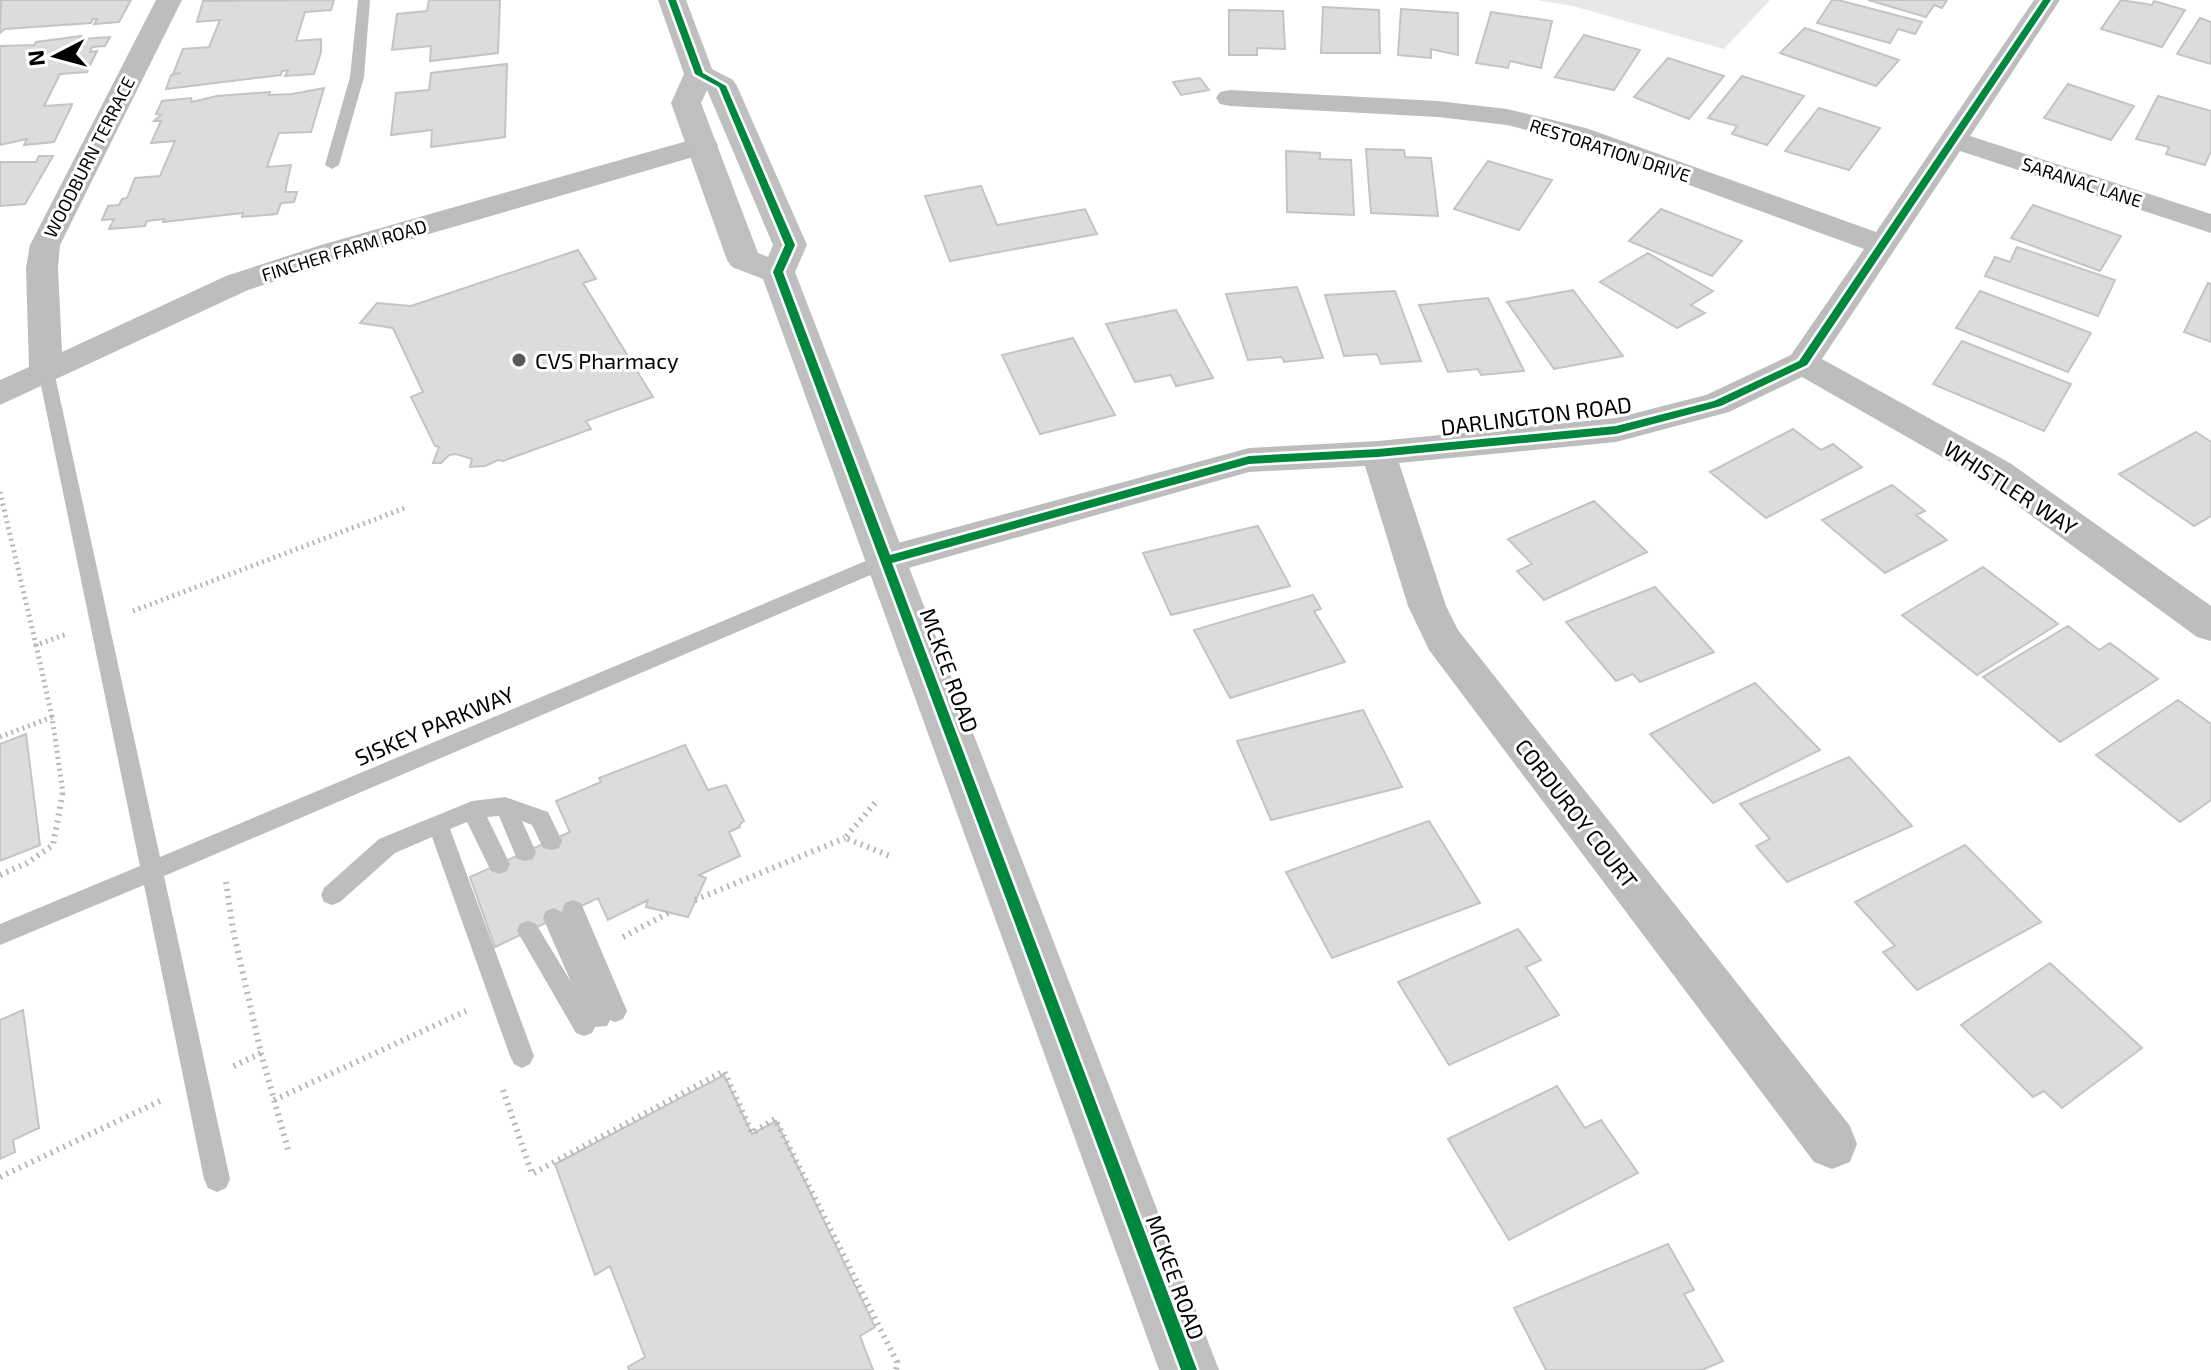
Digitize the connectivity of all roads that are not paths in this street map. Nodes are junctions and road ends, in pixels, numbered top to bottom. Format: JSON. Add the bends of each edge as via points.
{"nodes":[{"id":1,"x":169,"y":0,"type":"edge"},
{"id":2,"x":364,"y":0,"type":"edge"},
{"id":3,"x":672,"y":0,"type":"edge"},
{"id":4,"x":2047,"y":0,"type":"edge"},
{"id":5,"x":699,"y":74,"type":"junction"},
{"id":6,"x":1230,"y":98,"type":"dead end"},
{"id":7,"x":1953,"y":140,"type":"junction"},
{"id":8,"x":704,"y":145,"type":"junction"},
{"id":9,"x":332,"y":165,"type":"dead end"},
{"id":10,"x":2211,"y":224,"type":"edge"},
{"id":11,"x":1883,"y":245,"type":"junction"},
{"id":12,"x":778,"y":272,"type":"junction"},
{"id":13,"x":1803,"y":363,"type":"junction"},
{"id":14,"x":46,"y":371,"type":"junction"},
{"id":15,"x":0,"y":394,"type":"edge"},
{"id":16,"x":1378,"y":453,"type":"junction"},
{"id":17,"x":887,"y":560,"type":"junction"},
{"id":18,"x":2211,"y":626,"type":"edge"},
{"id":19,"x":505,"y":806,"type":"junction"},
{"id":20,"x":472,"y":810,"type":"junction"},
{"id":21,"x":438,"y":825,"type":"junction"},
{"id":22,"x":551,"y":841,"type":"dead end"},
{"id":23,"x":525,"y":852,"type":"dead end"},
{"id":24,"x":499,"y":864,"type":"dead end"},
{"id":25,"x":152,"y":870,"type":"junction"},
{"id":26,"x":332,"y":895,"type":"dead end"},
{"id":27,"x":564,"y":914,"type":"dead end"},
{"id":28,"x":528,"y":931,"type":"dead end"},
{"id":29,"x":0,"y":935,"type":"edge"},
{"id":30,"x":522,"y":1056,"type":"dead end"},
{"id":31,"x":1832,"y":1144,"type":"dead end"},
{"id":32,"x":217,"y":1179,"type":"dead end"},
{"id":33,"x":1189,"y":1370,"type":"edge"}],
"edges":[{"from":1,"to":14,"type":"street","name":"WOODBURN TERRACE","via":[[45,245]]},
{"from":2,"to":9,"type":"lane","via":[[357,77]]},
{"from":3,"to":5,"type":"street"},
{"from":4,"to":7,"type":"street"},
{"from":5,"to":8,"type":"street","via":[[686,103]]},
{"from":5,"to":12,"type":"street","via":[[722,86],[790,245]]},
{"from":6,"to":11,"type":"street","name":"RESTORATION DRIVE","via":[[1507,117],[1576,134]]},
{"from":7,"to":10,"type":"street","name":"SARANAC LANE"},
{"from":7,"to":11,"type":"street"},
{"from":8,"to":12,"type":"street","via":[[744,260]]},
{"from":8,"to":14,"type":"street","name":"FINCHER FARM ROAD","via":[[237,283]]},
{"from":11,"to":13,"type":"street"},
{"from":12,"to":17,"type":"street","name":"MCKEE ROAD"},
{"from":13,"to":16,"type":"street","name":"DARLINGTON ROAD","via":[[1717,404],[1616,430]]},
{"from":13,"to":18,"type":"street","name":"WHISTLER WAY","via":[[1997,472]]},
{"from":14,"to":15,"type":"street","name":"FINCHER FARM ROAD"},
{"from":14,"to":25,"type":"lane"},
{"from":16,"to":17,"type":"street","name":"DARLINGTON ROAD","via":[[1249,460]]},
{"from":16,"to":31,"type":"street","name":"CORDUROY COURT","via":[[1427,606],[1443,639]]},
{"from":17,"to":25,"type":"lane","name":"SISKEY PARKWAY"},
{"from":17,"to":33,"type":"street","name":"MCKEE ROAD"},
{"from":19,"to":20,"type":"lane"},
{"from":19,"to":22,"type":"lane","via":[[540,818]]},
{"from":19,"to":23,"type":"lane"},
{"from":20,"to":21,"type":"lane"},
{"from":20,"to":24,"type":"lane"},
{"from":21,"to":26,"type":"lane","via":[[387,846]]},
{"from":21,"to":30,"type":"lane"},
{"from":25,"to":29,"type":"lane","name":"SISKEY PARKWAY"},
{"from":25,"to":32,"type":"lane"},
{"from":27,"to":28,"type":"lane","via":[[599,1018]]}]}
